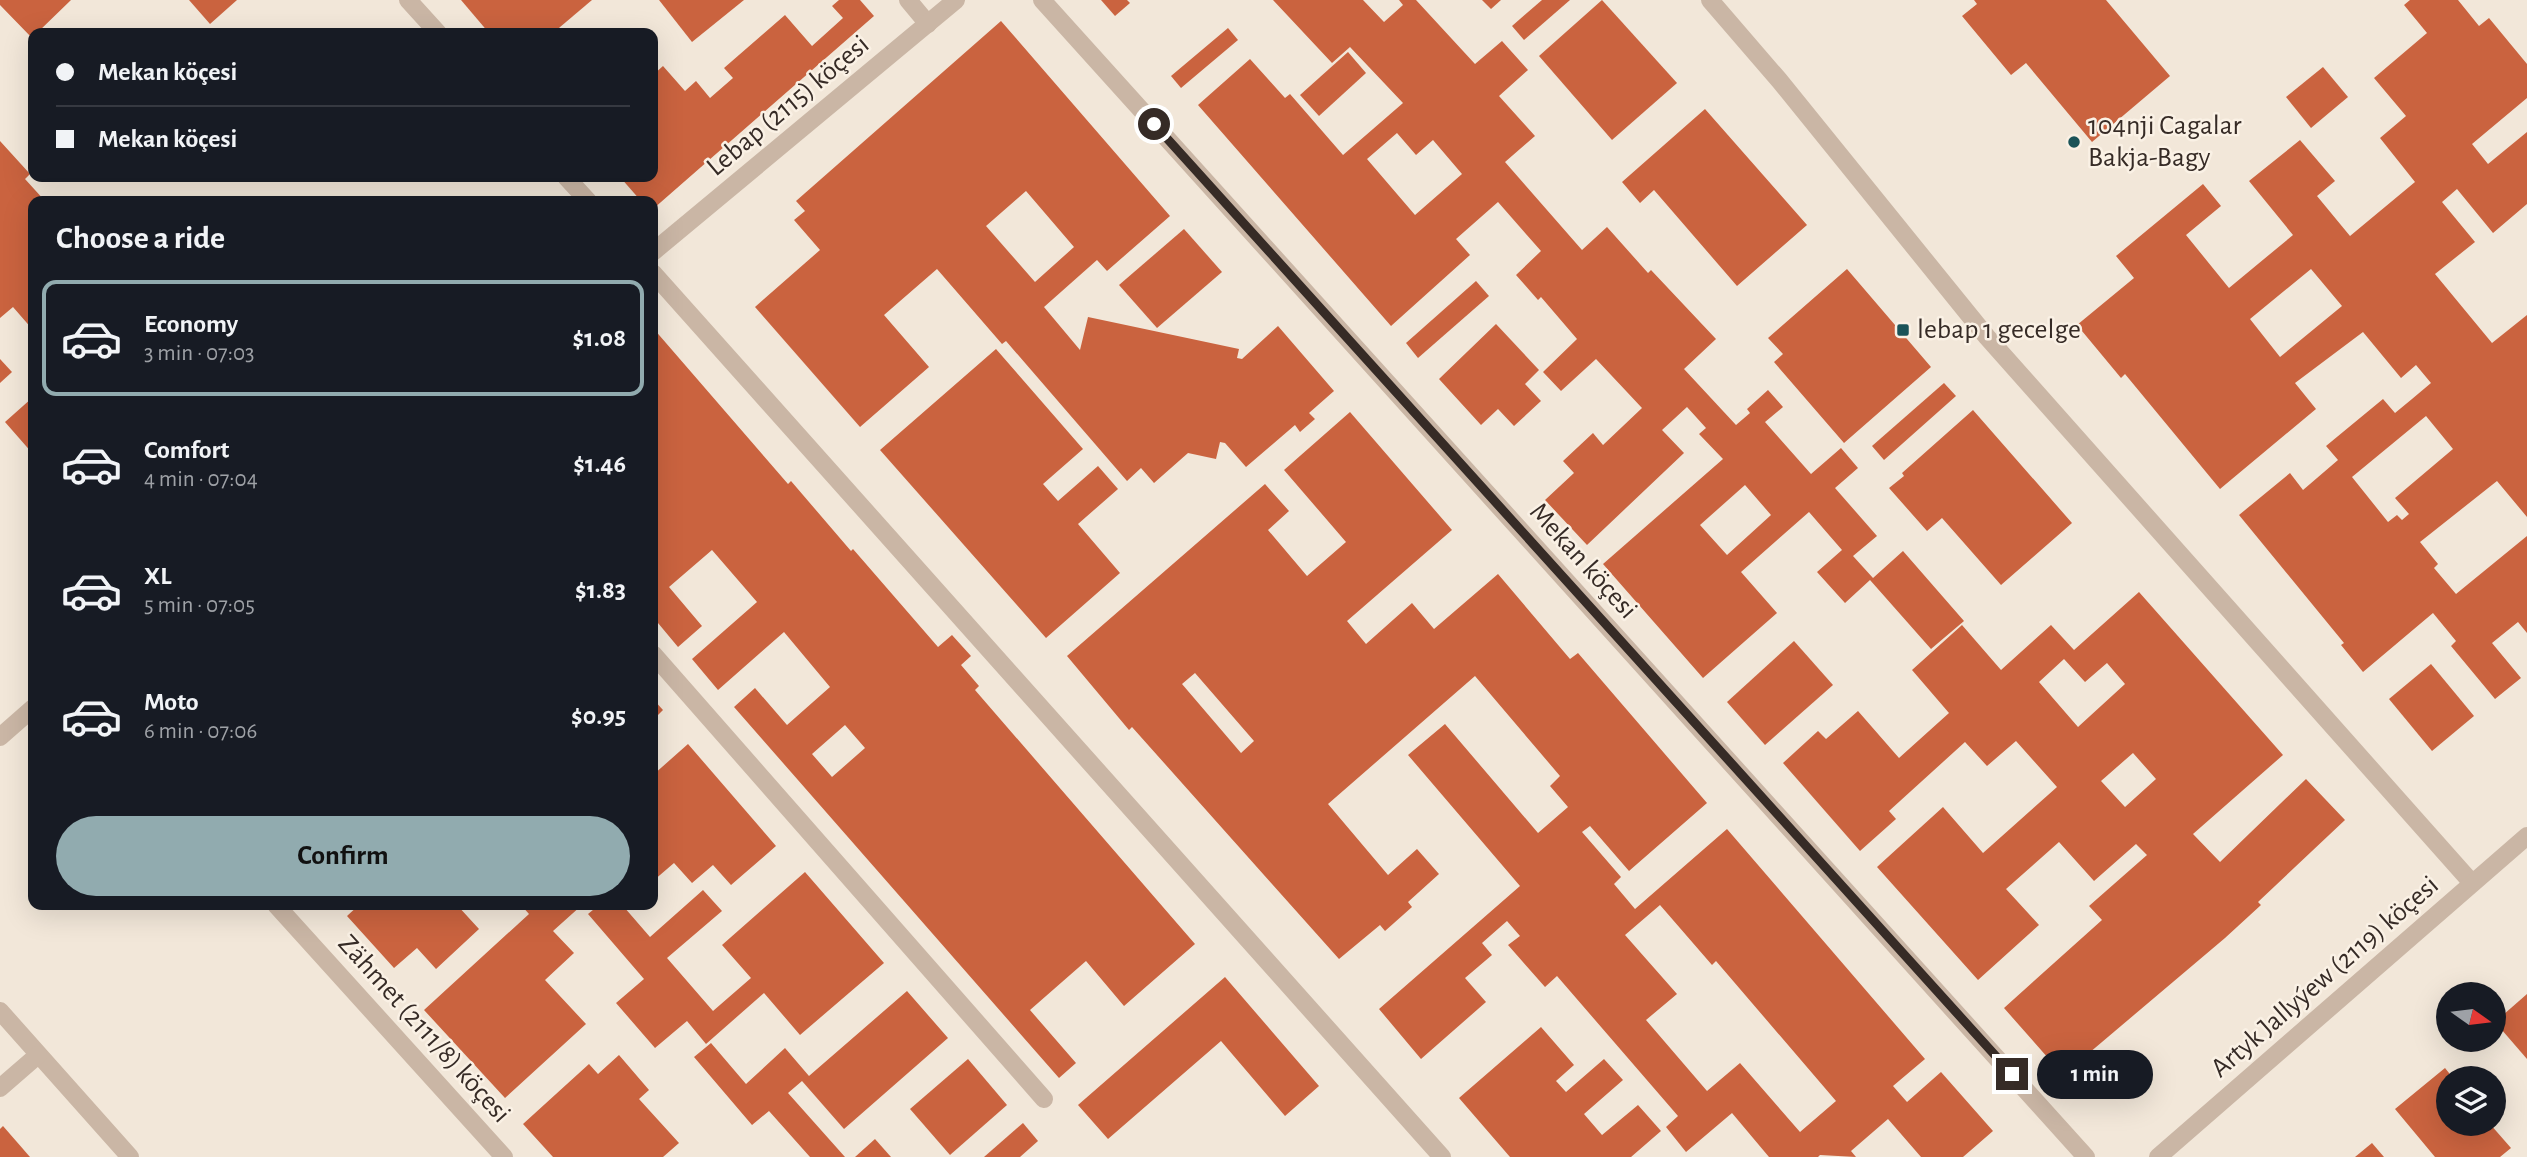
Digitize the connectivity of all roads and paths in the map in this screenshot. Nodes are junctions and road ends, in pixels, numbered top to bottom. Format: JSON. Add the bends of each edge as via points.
{"nodes":[{"id":1,"x":408,"y":0,"type":"edge"},
{"id":2,"x":908,"y":0,"type":"edge"},
{"id":3,"x":957,"y":0,"type":"edge"},
{"id":4,"x":1042,"y":0,"type":"edge"},
{"id":5,"x":1710,"y":0,"type":"edge"},
{"id":6,"x":928,"y":24,"type":"junction"},
{"id":7,"x":433,"y":28,"type":"edge"},
{"id":8,"x":571,"y":182,"type":"edge"},
{"id":9,"x":583,"y":196,"type":"edge"},
{"id":10,"x":658,"y":248,"type":"edge"},
{"id":11,"x":658,"y":279,"type":"edge"},
{"id":12,"x":658,"y":660,"type":"edge"},
{"id":13,"x":28,"y":712,"type":"edge"},
{"id":14,"x":0,"y":737,"type":"edge"},
{"id":15,"x":2527,"y":836,"type":"edge"},
{"id":16,"x":2472,"y":883,"type":"junction"},
{"id":17,"x":281,"y":910,"type":"edge"},
{"id":18,"x":0,"y":1011,"type":"edge"},
{"id":19,"x":38,"y":1055,"type":"junction"},
{"id":20,"x":0,"y":1088,"type":"edge"},
{"id":21,"x":1044,"y":1098,"type":"dead end"},
{"id":22,"x":130,"y":1157,"type":"edge"},
{"id":23,"x":504,"y":1157,"type":"edge"},
{"id":24,"x":1442,"y":1157,"type":"edge"},
{"id":25,"x":2086,"y":1157,"type":"edge"},
{"id":26,"x":2158,"y":1157,"type":"edge"}],
"edges":[{"from":1,"to":7,"type":"street"},
{"from":2,"to":6,"type":"street"},
{"from":3,"to":6,"type":"street","name":"Lebap (2115) köçesi"},
{"from":4,"to":25,"type":"street","name":"Mekan köçesi"},
{"from":5,"to":16,"type":"street","via":[[1987,337]]},
{"from":6,"to":10,"type":"street","name":"Lebap (2115) köçesi"},
{"from":8,"to":9,"type":"street"},
{"from":11,"to":24,"type":"street"},
{"from":12,"to":21,"type":"street"},
{"from":13,"to":14,"type":"street"},
{"from":15,"to":16,"type":"street","name":"Artyk Jallyýew (2119) köçesi"},
{"from":16,"to":26,"type":"street","name":"Artyk Jallyýew (2119) köçesi"},
{"from":17,"to":23,"type":"street","name":"Zähmet (2111/8) köçesi"},
{"from":18,"to":19,"type":"street"},
{"from":19,"to":20,"type":"street"},
{"from":19,"to":22,"type":"street"}]}
